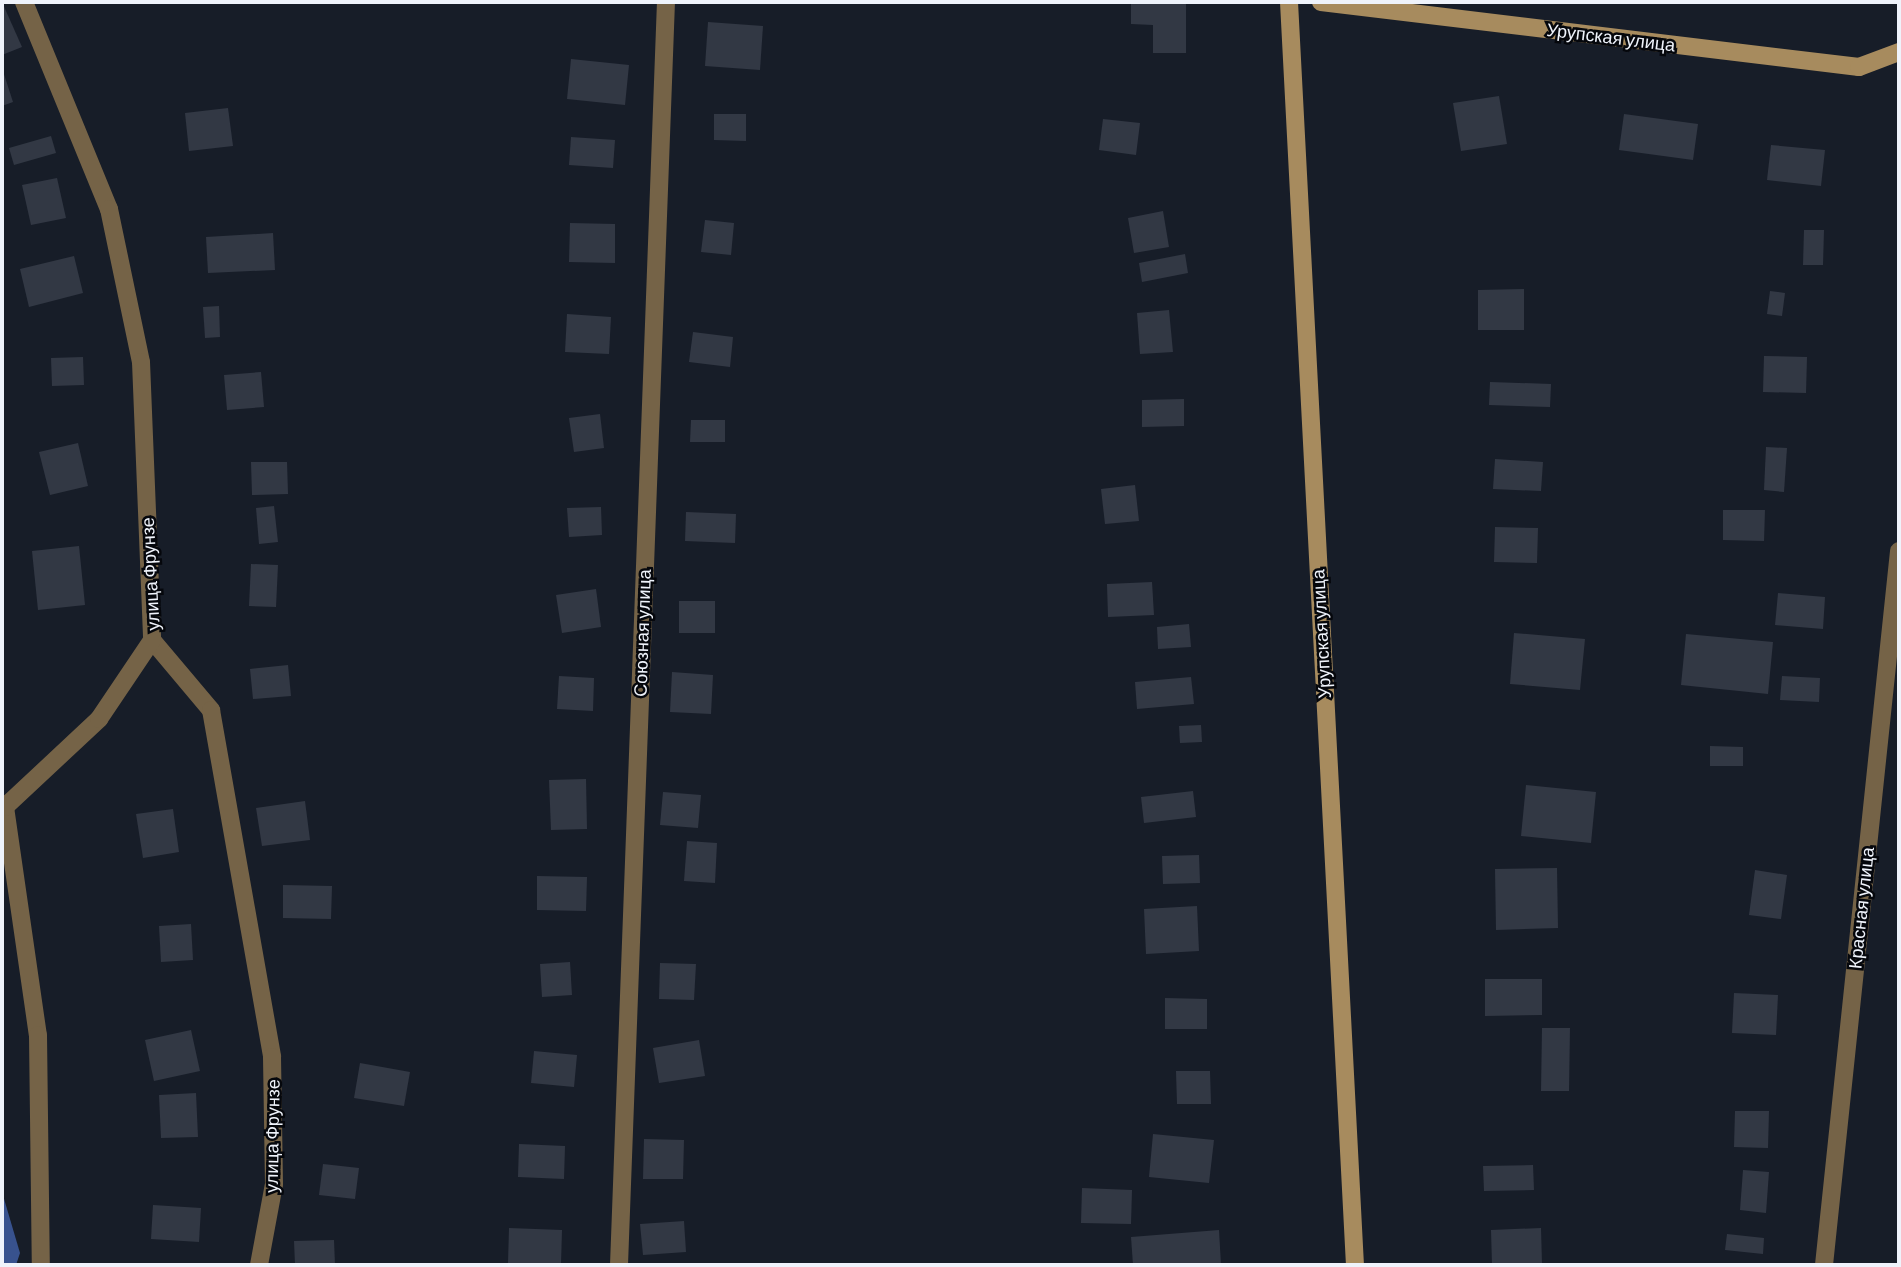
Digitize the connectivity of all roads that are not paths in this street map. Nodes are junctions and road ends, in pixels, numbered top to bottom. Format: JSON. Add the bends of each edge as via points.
{"nodes":[{"id":1,"x":24,"y":2,"type":"edge"},
{"id":2,"x":666,"y":2,"type":"edge"},
{"id":3,"x":1289,"y":2,"type":"edge"},
{"id":4,"x":1321,"y":2,"type":"edge"},
{"id":5,"x":1899,"y":52,"type":"edge"},
{"id":6,"x":1899,"y":551,"type":"edge"},
{"id":7,"x":152,"y":640,"type":"junction"},
{"id":8,"x":3,"y":806,"type":"edge"},
{"id":9,"x":41,"y":1265,"type":"edge"},
{"id":10,"x":259,"y":1265,"type":"edge"},
{"id":11,"x":619,"y":1265,"type":"edge"},
{"id":12,"x":1355,"y":1265,"type":"edge"},
{"id":13,"x":1824,"y":1265,"type":"edge"}],
"edges":[{"from":1,"to":7,"type":"street","name":"улица Фрунзе","via":[[109,209],[141,362]]},
{"from":2,"to":11,"type":"street","name":"Союзная улица"},
{"from":3,"to":12,"type":"street","name":"Урупская улица"},
{"from":4,"to":5,"type":"street","name":"Урупская улица","via":[[1859,67]]},
{"from":6,"to":13,"type":"street","name":"Красная улица"},
{"from":7,"to":8,"type":"street","via":[[99,719]]},
{"from":7,"to":10,"type":"street","name":"улица Фрунзе","via":[[211,710],[247,906],[272,1057],[274,1184]]},
{"from":8,"to":9,"type":"street","via":[[38,1035]]}]}
